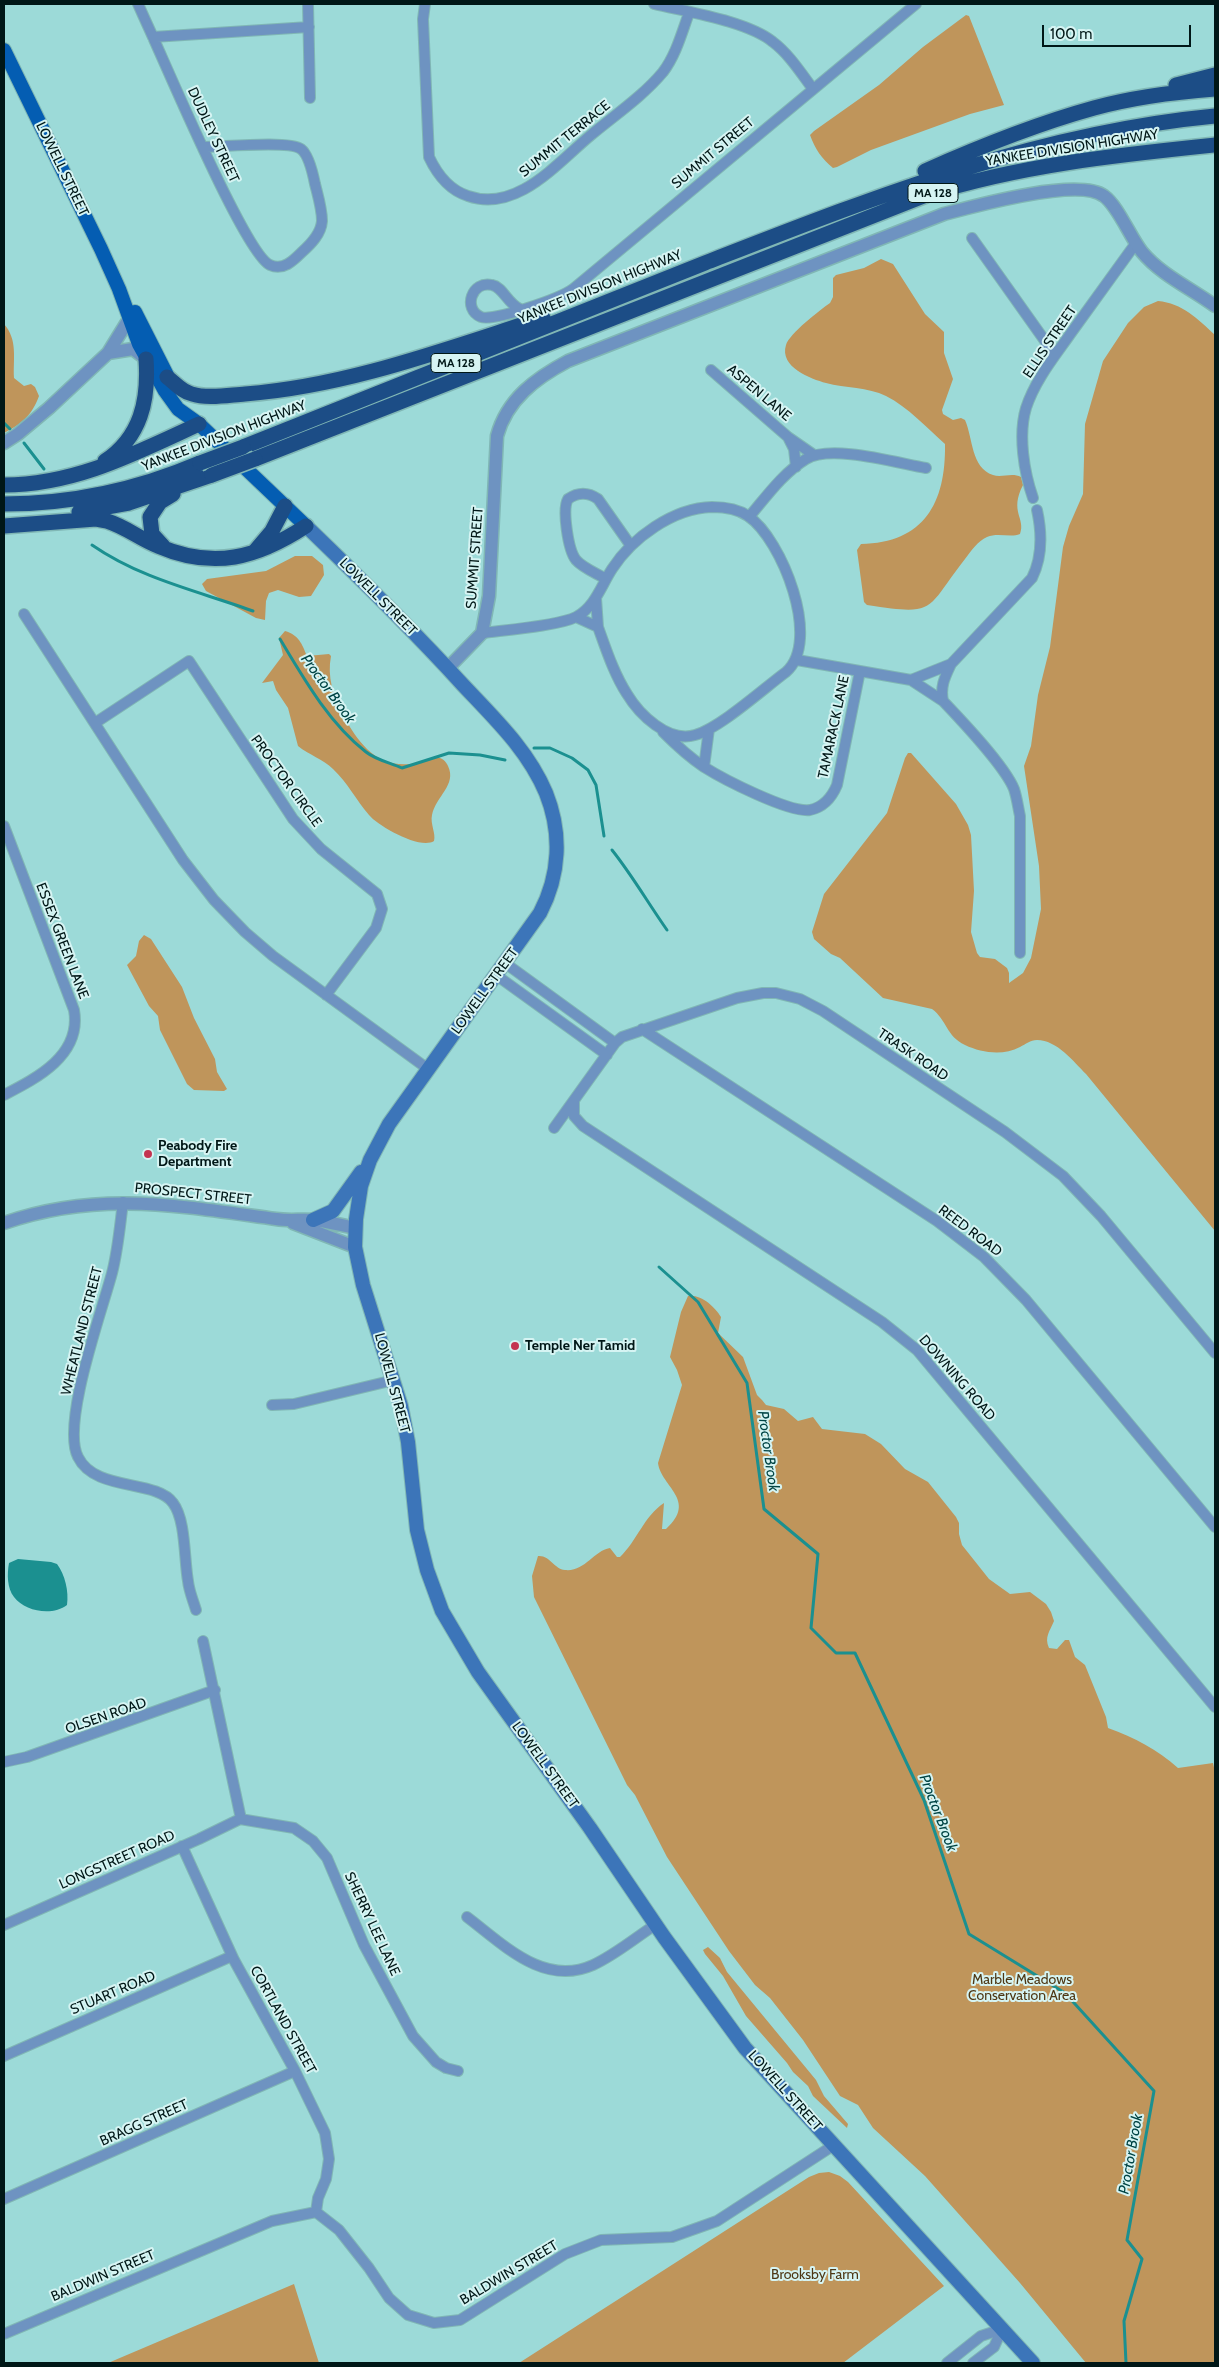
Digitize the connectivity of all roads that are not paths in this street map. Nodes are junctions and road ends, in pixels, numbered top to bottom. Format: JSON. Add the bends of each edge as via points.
{"nodes":[{"id":1,"x":138,"y":4,"type":"edge"},
{"id":2,"x":308,"y":4,"type":"edge"},
{"id":3,"x":425,"y":4,"type":"edge"},
{"id":4,"x":654,"y":4,"type":"edge"},
{"id":5,"x":916,"y":4,"type":"edge"},
{"id":6,"x":689,"y":12,"type":"junction"},
{"id":7,"x":309,"y":27,"type":"junction"},
{"id":8,"x":153,"y":36,"type":"junction"},
{"id":9,"x":5,"y":58,"type":"edge"},
{"id":10,"x":1215,"y":75,"type":"edge"},
{"id":11,"x":1215,"y":88,"type":"edge"},
{"id":12,"x":813,"y":89,"type":"junction"},
{"id":13,"x":310,"y":98,"type":"dead end"},
{"id":14,"x":1132,"y":100,"type":"junction"},
{"id":15,"x":1215,"y":116,"type":"edge"},
{"id":16,"x":1215,"y":145,"type":"edge"},
{"id":17,"x":204,"y":147,"type":"junction"},
{"id":18,"x":816,"y":220,"type":"junction"},
{"id":19,"x":972,"y":238,"type":"dead end"},
{"id":20,"x":1136,"y":243,"type":"junction"},
{"id":21,"x":668,"y":278,"type":"junction"},
{"id":22,"x":120,"y":289,"type":"junction"},
{"id":23,"x":1215,"y":306,"type":"edge"},
{"id":24,"x":520,"y":310,"type":"junction"},
{"id":25,"x":129,"y":320,"type":"junction"},
{"id":26,"x":108,"y":353,"type":"junction"},
{"id":27,"x":1055,"y":355,"type":"junction"},
{"id":28,"x":146,"y":359,"type":"junction"},
{"id":29,"x":711,"y":370,"type":"dead end"},
{"id":30,"x":167,"y":377,"type":"junction"},
{"id":31,"x":199,"y":424,"type":"junction"},
{"id":32,"x":788,"y":436,"type":"junction"},
{"id":33,"x":4,"y":443,"type":"edge"},
{"id":34,"x":814,"y":455,"type":"junction"},
{"id":35,"x":796,"y":466,"type":"junction"},
{"id":36,"x":926,"y":468,"type":"dead end"},
{"id":37,"x":94,"y":470,"type":"junction"},
{"id":38,"x":212,"y":475,"type":"junction"},
{"id":39,"x":4,"y":485,"type":"edge"},
{"id":40,"x":1033,"y":498,"type":"dead end"},
{"id":41,"x":4,"y":504,"type":"edge"},
{"id":42,"x":285,"y":506,"type":"junction"},
{"id":43,"x":1037,"y":510,"type":"dead end"},
{"id":44,"x":749,"y":517,"type":"junction"},
{"id":45,"x":4,"y":518,"type":"edge"},
{"id":46,"x":4,"y":526,"type":"edge"},
{"id":47,"x":306,"y":526,"type":"junction"},
{"id":48,"x":631,"y":546,"type":"junction"},
{"id":49,"x":166,"y":549,"type":"junction"},
{"id":50,"x":255,"y":551,"type":"junction"},
{"id":51,"x":606,"y":579,"type":"junction"},
{"id":52,"x":596,"y":598,"type":"junction"},
{"id":53,"x":24,"y":614,"type":"dead end"},
{"id":54,"x":576,"y":617,"type":"junction"},
{"id":55,"x":598,"y":627,"type":"junction"},
{"id":56,"x":482,"y":633,"type":"junction"},
{"id":57,"x":797,"y":660,"type":"junction"},
{"id":58,"x":951,"y":664,"type":"junction"},
{"id":59,"x":448,"y":668,"type":"junction"},
{"id":60,"x":860,"y":671,"type":"junction"},
{"id":61,"x":912,"y":680,"type":"junction"},
{"id":62,"x":943,"y":702,"type":"junction"},
{"id":63,"x":95,"y":723,"type":"junction"},
{"id":64,"x":656,"y":725,"type":"junction"},
{"id":65,"x":709,"y":729,"type":"junction"},
{"id":66,"x":704,"y":767,"type":"junction"},
{"id":67,"x":4,"y":826,"type":"edge"},
{"id":68,"x":1020,"y":953,"type":"dead end"},
{"id":69,"x":505,"y":963,"type":"junction"},
{"id":70,"x":496,"y":975,"type":"junction"},
{"id":71,"x":326,"y":995,"type":"junction"},
{"id":72,"x":642,"y":1029,"type":"junction"},
{"id":73,"x":615,"y":1043,"type":"junction"},
{"id":74,"x":607,"y":1054,"type":"junction"},
{"id":75,"x":428,"y":1069,"type":"junction"},
{"id":76,"x":4,"y":1096,"type":"edge"},
{"id":77,"x":574,"y":1102,"type":"junction"},
{"id":78,"x":554,"y":1128,"type":"dead end"},
{"id":79,"x":370,"y":1160,"type":"junction"},
{"id":80,"x":123,"y":1202,"type":"junction"},
{"id":81,"x":313,"y":1220,"type":"junction"},
{"id":82,"x":291,"y":1222,"type":"junction"},
{"id":83,"x":4,"y":1223,"type":"edge"},
{"id":84,"x":355,"y":1228,"type":"junction"},
{"id":85,"x":356,"y":1247,"type":"junction"},
{"id":86,"x":1215,"y":1353,"type":"edge"},
{"id":87,"x":394,"y":1380,"type":"junction"},
{"id":88,"x":272,"y":1405,"type":"dead end"},
{"id":89,"x":1215,"y":1527,"type":"edge"},
{"id":90,"x":196,"y":1610,"type":"dead end"},
{"id":91,"x":204,"y":1641,"type":"dead end"},
{"id":92,"x":215,"y":1690,"type":"junction"},
{"id":93,"x":1215,"y":1707,"type":"edge"},
{"id":94,"x":4,"y":1762,"type":"edge"},
{"id":95,"x":241,"y":1819,"type":"junction"},
{"id":96,"x":182,"y":1846,"type":"junction"},
{"id":97,"x":467,"y":1917,"type":"dead end"},
{"id":98,"x":4,"y":1925,"type":"edge"},
{"id":99,"x":656,"y":1925,"type":"junction"},
{"id":100,"x":232,"y":1956,"type":"junction"},
{"id":101,"x":4,"y":2056,"type":"edge"},
{"id":102,"x":295,"y":2071,"type":"junction"},
{"id":103,"x":458,"y":2071,"type":"dead end"},
{"id":104,"x":834,"y":2145,"type":"junction"},
{"id":105,"x":4,"y":2199,"type":"edge"},
{"id":106,"x":316,"y":2212,"type":"junction"},
{"id":107,"x":1002,"y":2329,"type":"junction"},
{"id":108,"x":4,"y":2334,"type":"edge"},
{"id":109,"x":947,"y":2363,"type":"edge"},
{"id":110,"x":973,"y":2363,"type":"edge"},
{"id":111,"x":1033,"y":2363,"type":"edge"}],
"edges":[{"from":1,"to":8,"type":"street","name":"DUDLEY STREET"},
{"from":2,"to":7,"type":"street"},
{"from":3,"to":6,"type":"street","name":"SUMMIT TERRACE","via":[[429,157],[435,170],[460,193],[485,200],[506,198],[528,187],[640,94],[670,61]]},
{"from":4,"to":6,"type":"street"},
{"from":5,"to":12,"type":"street","name":"SUMMIT STREET"},
{"from":6,"to":12,"type":"street","via":[[733,24],[772,41]]},
{"from":7,"to":8,"type":"street"},
{"from":7,"to":13,"type":"street"},
{"from":8,"to":17,"type":"street","name":"DUDLEY STREET"},
{"from":9,"to":22,"type":"main road","name":"LOWELL STREET"},
{"from":10,"to":14,"type":"highway"},
{"from":11,"to":14,"type":"highway"},
{"from":12,"to":24,"type":"street","name":"SUMMIT STREET","via":[[573,290]]},
{"from":14,"to":18,"type":"highway","via":[[1058,119],[954,158]]},
{"from":15,"to":18,"type":"highway","name":"YANKEE DIVISION HIGHWAY","number":"MA 128","via":[[1133,127],[1032,148],[938,176]]},
{"from":16,"to":38,"type":"highway","name":"YANKEE DIVISION HIGHWAY","number":"MA 128","bridge":true,"via":[[1026,169],[926,195]]},
{"from":17,"to":17,"type":"street","name":"DUDLEY STREET","via":[[286,145],[300,148],[305,153],[314,178],[322,222],[316,238],[295,260],[285,266],[268,265],[252,246]]},
{"from":18,"to":21,"type":"highway","name":"YANKEE DIVISION HIGHWAY","number":"MA 128"},
{"from":19,"to":27,"type":"street"},
{"from":20,"to":23,"type":"street","via":[[1159,268]]},
{"from":20,"to":27,"type":"street","name":"ELLIS STREET"},
{"from":20,"to":56,"type":"street","name":"SUMMIT STREET","via":[[1110,202],[1096,192],[1081,190],[988,202],[944,214],[581,355],[548,371],[522,392],[504,415],[497,436],[489,596]]},
{"from":21,"to":30,"type":"highway","via":[[352,377],[318,384],[264,392],[199,395],[182,390]]},
{"from":21,"to":41,"type":"highway","name":"YANKEE DIVISION HIGHWAY","number":"MA 128","bridge":true,"via":[[145,484],[55,502]]},
{"from":22,"to":25,"type":"main road","name":"LOWELL STREET"},
{"from":22,"to":30,"type":"main road","name":"LOWELL STREET","via":[[131,304]]},
{"from":24,"to":24,"type":"street","name":"SUMMIT STREET","via":[[487,318],[476,314],[471,299],[476,289],[492,285]]},
{"from":25,"to":26,"type":"street"},
{"from":25,"to":28,"type":"main road","name":"LOWELL STREET"},
{"from":26,"to":28,"type":"street","via":[[133,349]]},
{"from":26,"to":33,"type":"street","via":[[42,414]]},
{"from":27,"to":40,"type":"street","name":"ELLIS STREET","via":[[1034,390],[1024,421],[1024,458]]},
{"from":28,"to":31,"type":"main road","name":"LOWELL STREET","via":[[178,409]]},
{"from":28,"to":37,"type":"highway","via":[[147,394],[138,421],[117,453]]},
{"from":29,"to":32,"type":"street","name":"ASPEN LANE"},
{"from":30,"to":31,"type":"main road","name":"LOWELL STREET"},
{"from":31,"to":37,"type":"highway"},
{"from":31,"to":42,"type":"main road","name":"LOWELL STREET"},
{"from":32,"to":34,"type":"street","name":"ASPEN LANE"},
{"from":32,"to":35,"type":"street","name":"ASPEN LANE"},
{"from":34,"to":35,"type":"street"},
{"from":34,"to":36,"type":"street","via":[[838,453]]},
{"from":35,"to":44,"type":"street"},
{"from":37,"to":39,"type":"highway","via":[[56,480]]},
{"from":38,"to":45,"type":"highway","name":"YANKEE DIVISION HIGHWAY","number":"MA 128","via":[[111,507],[48,516]]},
{"from":38,"to":49,"type":"highway","via":[[160,502],[154,509],[150,517],[152,534]]},
{"from":42,"to":47,"type":"main road","name":"LOWELL STREET"},
{"from":42,"to":50,"type":"highway","via":[[272,531]]},
{"from":43,"to":58,"type":"street","via":[[1041,543],[1032,578]]},
{"from":44,"to":48,"type":"street","via":[[724,508],[692,510],[655,528]]},
{"from":44,"to":57,"type":"street","via":[[774,546],[789,582],[800,634]]},
{"from":46,"to":49,"type":"highway","via":[[96,519]]},
{"from":47,"to":50,"type":"highway","via":[[273,546]]},
{"from":47,"to":59,"type":"main road","name":"LOWELL STREET"},
{"from":48,"to":51,"type":"street"},
{"from":48,"to":51,"type":"street","via":[[598,499],[579,493],[568,499],[564,511],[571,552],[579,563]]},
{"from":49,"to":50,"type":"highway","via":[[210,559]]},
{"from":51,"to":52,"type":"street"},
{"from":52,"to":54,"type":"street"},
{"from":52,"to":55,"type":"street","name":"TAMARACK LANE"},
{"from":53,"to":63,"type":"street"},
{"from":54,"to":55,"type":"street"},
{"from":54,"to":56,"type":"street"},
{"from":55,"to":64,"type":"street","name":"TAMARACK LANE","via":[[627,695]]},
{"from":56,"to":59,"type":"street"},
{"from":57,"to":60,"type":"street"},
{"from":57,"to":65,"type":"street","via":[[786,672]]},
{"from":58,"to":61,"type":"street"},
{"from":58,"to":62,"type":"street","via":[[942,686]]},
{"from":59,"to":69,"type":"main road","name":"LOWELL STREET","via":[[526,756],[546,792],[556,827],[556,865],[547,899]]},
{"from":60,"to":61,"type":"street"},
{"from":60,"to":66,"type":"street","name":"TAMARACK LANE","via":[[837,785],[828,801],[811,810],[792,809]]},
{"from":61,"to":62,"type":"street"},
{"from":62,"to":68,"type":"street","via":[[1000,767],[1016,796],[1020,816]]},
{"from":63,"to":71,"type":"street","via":[[183,860],[214,900],[259,944]]},
{"from":63,"to":71,"type":"street","name":"PROCTOR CIRCLE","via":[[189,661],[293,819],[321,849],[372,888],[381,901],[382,910],[376,928]]},
{"from":64,"to":65,"type":"street","via":[[668,733],[684,736]]},
{"from":64,"to":66,"type":"street","name":"TAMARACK LANE"},
{"from":65,"to":66,"type":"street"},
{"from":67,"to":76,"type":"street","name":"ESSEX GREEN LANE","via":[[76,1020],[69,1042],[53,1065]]},
{"from":69,"to":70,"type":"main road","name":"LOWELL STREET"},
{"from":69,"to":73,"type":"street"},
{"from":70,"to":74,"type":"street"},
{"from":70,"to":75,"type":"main road","name":"LOWELL STREET"},
{"from":71,"to":75,"type":"street"},
{"from":72,"to":73,"type":"street","name":"TRASK ROAD"},
{"from":72,"to":86,"type":"street","name":"TRASK ROAD","via":[[750,995],[776,993],[812,1005],[1005,1132],[1062,1176],[1101,1216]]},
{"from":72,"to":89,"type":"street","name":"REED ROAD","via":[[937,1221],[984,1257],[1020,1293]]},
{"from":73,"to":74,"type":"street","name":"TRASK ROAD"},
{"from":74,"to":77,"type":"street","name":"TRASK ROAD"},
{"from":75,"to":79,"type":"main road","name":"LOWELL STREET","via":[[389,1124]]},
{"from":77,"to":78,"type":"street","name":"TRASK ROAD"},
{"from":77,"to":93,"type":"street","name":"DOWNING ROAD","via":[[574,1116],[583,1126],[882,1322],[917,1350]]},
{"from":79,"to":81,"type":"main road","via":[[337,1208]]},
{"from":79,"to":84,"type":"main road","name":"LOWELL STREET","via":[[361,1186]]},
{"from":80,"to":82,"type":"street","name":"PROSPECT STREET","via":[[179,1206]]},
{"from":80,"to":83,"type":"street","name":"PROSPECT STREET","via":[[46,1211]]},
{"from":80,"to":90,"type":"street","name":"WHEATLAND STREET","via":[[113,1271],[87,1360],[72,1434],[78,1458],[98,1477],[169,1497],[175,1505]]},
{"from":81,"to":82,"type":"street","name":"PROSPECT STREET"},
{"from":81,"to":84,"type":"street","name":"PROSPECT STREET"},
{"from":82,"to":85,"type":"street","name":"PROSPECT STREET"},
{"from":84,"to":85,"type":"main road","name":"LOWELL STREET"},
{"from":85,"to":87,"type":"main road","name":"LOWELL STREET"},
{"from":87,"to":88,"type":"street","via":[[294,1404]]},
{"from":87,"to":99,"type":"main road","name":"LOWELL STREET","via":[[406,1424],[421,1550],[442,1611],[478,1672]]},
{"from":91,"to":92,"type":"street"},
{"from":92,"to":94,"type":"street","name":"OLSEN ROAD","via":[[28,1757]]},
{"from":92,"to":95,"type":"street"},
{"from":95,"to":96,"type":"street","name":"LONGSTREET ROAD"},
{"from":95,"to":103,"type":"street","name":"SHERRY LEE LANE","via":[[294,1828],[321,1849],[368,1952],[413,2036],[436,2062]]},
{"from":96,"to":98,"type":"street","name":"LONGSTREET ROAD"},
{"from":96,"to":100,"type":"street","name":"CORTLAND STREET"},
{"from":97,"to":99,"type":"street","via":[[523,1959],[554,1971],[573,1971],[592,1965]]},
{"from":99,"to":104,"type":"main road","name":"LOWELL STREET","via":[[745,2048]]},
{"from":100,"to":101,"type":"street","name":"STUART ROAD"},
{"from":100,"to":102,"type":"street","name":"CORTLAND STREET"},
{"from":102,"to":105,"type":"street","name":"BRAGG STREET"},
{"from":102,"to":106,"type":"street","name":"CORTLAND STREET","via":[[325,2133],[326,2179]]},
{"from":104,"to":106,"type":"street","name":"BALDWIN STREET","via":[[717,2221],[672,2238],[601,2240],[565,2254],[460,2320],[434,2323],[408,2315],[389,2298],[339,2230]]},
{"from":104,"to":107,"type":"main road","name":"LOWELL STREET"},
{"from":106,"to":108,"type":"street","name":"BALDWIN STREET","via":[[272,2221]]},
{"from":107,"to":109,"type":"street","via":[[981,2336]]},
{"from":107,"to":110,"type":"street","via":[[994,2347]]},
{"from":107,"to":111,"type":"main road","name":"LOWELL STREET"}]}
